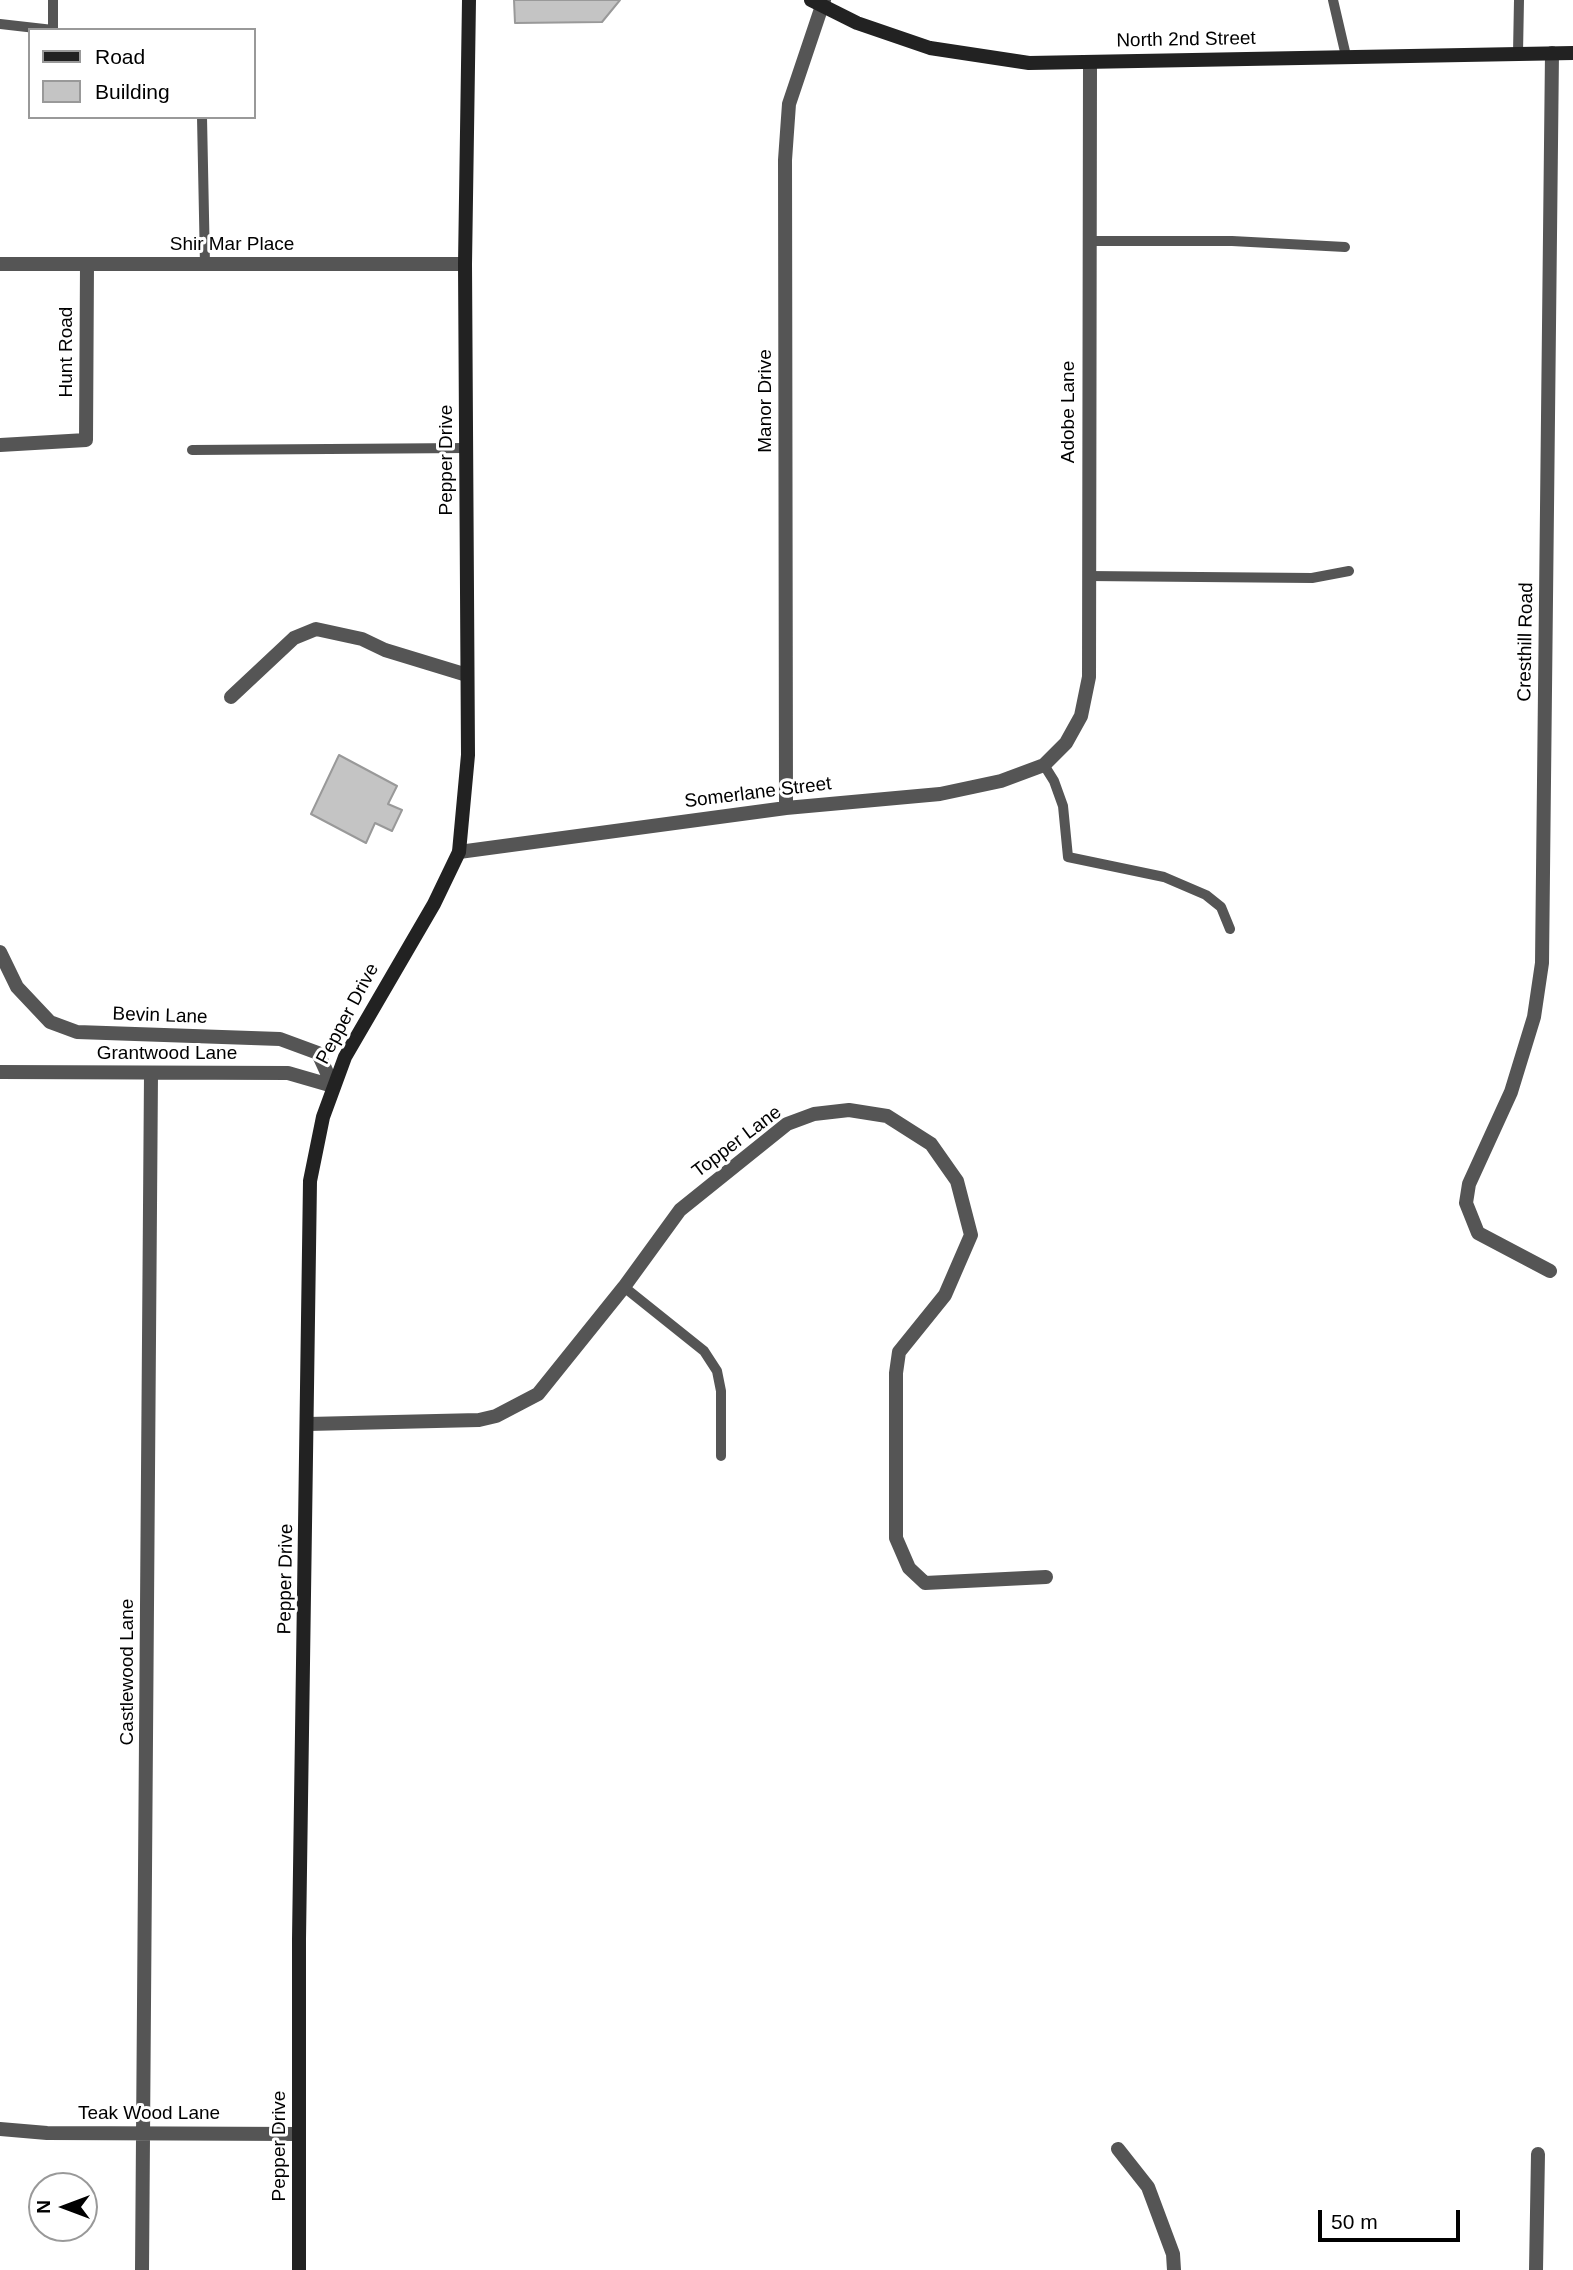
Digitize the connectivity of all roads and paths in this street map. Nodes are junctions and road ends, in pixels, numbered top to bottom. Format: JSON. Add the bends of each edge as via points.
{"nodes":[{"id":1,"x":54,"y":0,"type":"edge"},
{"id":2,"x":469,"y":0,"type":"edge"},
{"id":3,"x":1334,"y":0,"type":"edge"},
{"id":4,"x":1519,"y":0,"type":"edge"},
{"id":5,"x":819,"y":2,"type":"edge"},
{"id":6,"x":0,"y":24,"type":"edge"},
{"id":7,"x":35,"y":28,"type":"edge"},
{"id":8,"x":53,"y":28,"type":"edge"},
{"id":9,"x":1518,"y":53,"type":"junction"},
{"id":10,"x":1552,"y":53,"type":"junction"},
{"id":11,"x":1573,"y":53,"type":"edge"},
{"id":12,"x":1346,"y":56,"type":"junction"},
{"id":13,"x":1090,"y":62,"type":"junction"},
{"id":14,"x":202,"y":119,"type":"edge"},
{"id":15,"x":1090,"y":241,"type":"junction"},
{"id":16,"x":1345,"y":247,"type":"dead end"},
{"id":17,"x":0,"y":264,"type":"edge"},
{"id":18,"x":87,"y":264,"type":"junction"},
{"id":19,"x":465,"y":264,"type":"junction"},
{"id":20,"x":205,"y":265,"type":"junction"},
{"id":21,"x":0,"y":445,"type":"edge"},
{"id":22,"x":466,"y":448,"type":"junction"},
{"id":23,"x":192,"y":450,"type":"dead end"},
{"id":24,"x":1349,"y":571,"type":"dead end"},
{"id":25,"x":1088,"y":576,"type":"junction"},
{"id":26,"x":467,"y":675,"type":"junction"},
{"id":27,"x":231,"y":697,"type":"dead end"},
{"id":28,"x":1056,"y":754,"type":"joint"},
{"id":29,"x":1044,"y":765,"type":"junction"},
{"id":30,"x":786,"y":808,"type":"junction"},
{"id":31,"x":458,"y":852,"type":"junction"},
{"id":32,"x":1230,"y":929,"type":"dead end"},
{"id":33,"x":0,"y":952,"type":"edge"},
{"id":34,"x":0,"y":1072,"type":"edge"},
{"id":35,"x":151,"y":1073,"type":"junction"},
{"id":36,"x":333,"y":1086,"type":"junction"},
{"id":37,"x":1550,"y":1271,"type":"dead end"},
{"id":38,"x":624,"y":1287,"type":"junction"},
{"id":39,"x":308,"y":1424,"type":"junction"},
{"id":40,"x":721,"y":1456,"type":"dead end"},
{"id":41,"x":1045,"y":1577,"type":"dead end"},
{"id":42,"x":0,"y":2129,"type":"edge"},
{"id":43,"x":144,"y":2133,"type":"junction"},
{"id":44,"x":299,"y":2134,"type":"junction"},
{"id":45,"x":1118,"y":2149,"type":"dead end"},
{"id":46,"x":1538,"y":2154,"type":"dead end"},
{"id":47,"x":142,"y":2270,"type":"edge"},
{"id":48,"x":299,"y":2270,"type":"edge"},
{"id":49,"x":1174,"y":2270,"type":"edge"},
{"id":50,"x":1536,"y":2270,"type":"edge"}],
"edges":[{"from":1,"to":8,"type":"lane"},
{"from":2,"to":19,"type":"street","name":"Pepper Drive"},
{"from":3,"to":12,"type":"lane"},
{"from":4,"to":9,"type":"lane"},
{"from":5,"to":13,"type":"street","name":"North 2nd Street","via":[[893,37],[968,56]]},
{"from":5,"to":30,"type":"street","name":"Manor Drive","via":[[789,104],[785,160]]},
{"from":6,"to":7,"type":"lane"},
{"from":9,"to":10,"type":"street","name":"North 2nd Street"},
{"from":9,"to":12,"type":"street","name":"North 2nd Street"},
{"from":10,"to":11,"type":"street","name":"North 2nd Street"},
{"from":10,"to":37,"type":"street","name":"Cresthill Road","via":[[1542,963],[1534,1017],[1511,1092],[1469,1184],[1466,1203],[1478,1233]]},
{"from":12,"to":13,"type":"street","name":"North 2nd Street"},
{"from":13,"to":15,"type":"street","name":"Adobe Lane"},
{"from":14,"to":20,"type":"lane"},
{"from":15,"to":16,"type":"lane"},
{"from":15,"to":25,"type":"street","name":"Adobe Lane"},
{"from":17,"to":18,"type":"street","name":"Shir Mar Place"},
{"from":18,"to":20,"type":"street","name":"Shir Mar Place"},
{"from":18,"to":21,"type":"street","name":"Hunt Road","via":[[86,440]]},
{"from":19,"to":20,"type":"street","name":"Shir Mar Place"},
{"from":19,"to":22,"type":"street","name":"Pepper Drive"},
{"from":22,"to":23,"type":"lane"},
{"from":22,"to":26,"type":"street","name":"Pepper Drive"},
{"from":24,"to":25,"type":"lane","via":[[1312,578]]},
{"from":25,"to":28,"type":"street","name":"Adobe Lane","via":[[1087,693],[1074,730]]},
{"from":26,"to":27,"type":"street","via":[[362,639],[316,629],[294,638]]},
{"from":26,"to":31,"type":"street","name":"Pepper Drive","via":[[468,755]]},
{"from":28,"to":29,"type":"street","name":"Somerlane Street"},
{"from":29,"to":30,"type":"street","name":"Somerlane Street","via":[[1001,781],[940,794]]},
{"from":29,"to":32,"type":"lane","via":[[1063,806],[1068,857],[1164,877],[1206,895],[1222,907]]},
{"from":30,"to":31,"type":"street","name":"Somerlane Street"},
{"from":31,"to":36,"type":"street","name":"Pepper Drive","via":[[434,904],[359,1029]]},
{"from":33,"to":36,"type":"street","name":"Bevin Lane","via":[[17,988],[50,1022],[77,1032],[281,1039],[318,1053]]},
{"from":34,"to":35,"type":"street","name":"Grantwood Lane"},
{"from":35,"to":36,"type":"street","name":"Grantwood Lane","via":[[288,1073]]},
{"from":35,"to":43,"type":"street","name":"Castlewood Lane"},
{"from":36,"to":39,"type":"street","name":"Pepper Drive","via":[[310,1181]]},
{"from":38,"to":39,"type":"street","name":"Topper Lane","via":[[538,1394],[496,1416]]},
{"from":38,"to":40,"type":"lane","via":[[704,1351],[717,1371]]},
{"from":38,"to":41,"type":"street","name":"Topper Lane","via":[[680,1210],[787,1124],[814,1114],[849,1110],[887,1116],[930,1144],[957,1181],[971,1235],[945,1295],[899,1352],[895,1373],[895,1538],[909,1567],[925,1583]]},
{"from":39,"to":44,"type":"street","name":"Pepper Drive"},
{"from":42,"to":43,"type":"street","name":"Teak Wood Lane"},
{"from":43,"to":44,"type":"street","name":"Teak Wood Lane"},
{"from":43,"to":47,"type":"street","name":"Castlewood Lane"},
{"from":44,"to":48,"type":"street","name":"Pepper Drive"},
{"from":45,"to":49,"type":"street","via":[[1148,2187],[1173,2254]]},
{"from":46,"to":50,"type":"street"}]}
